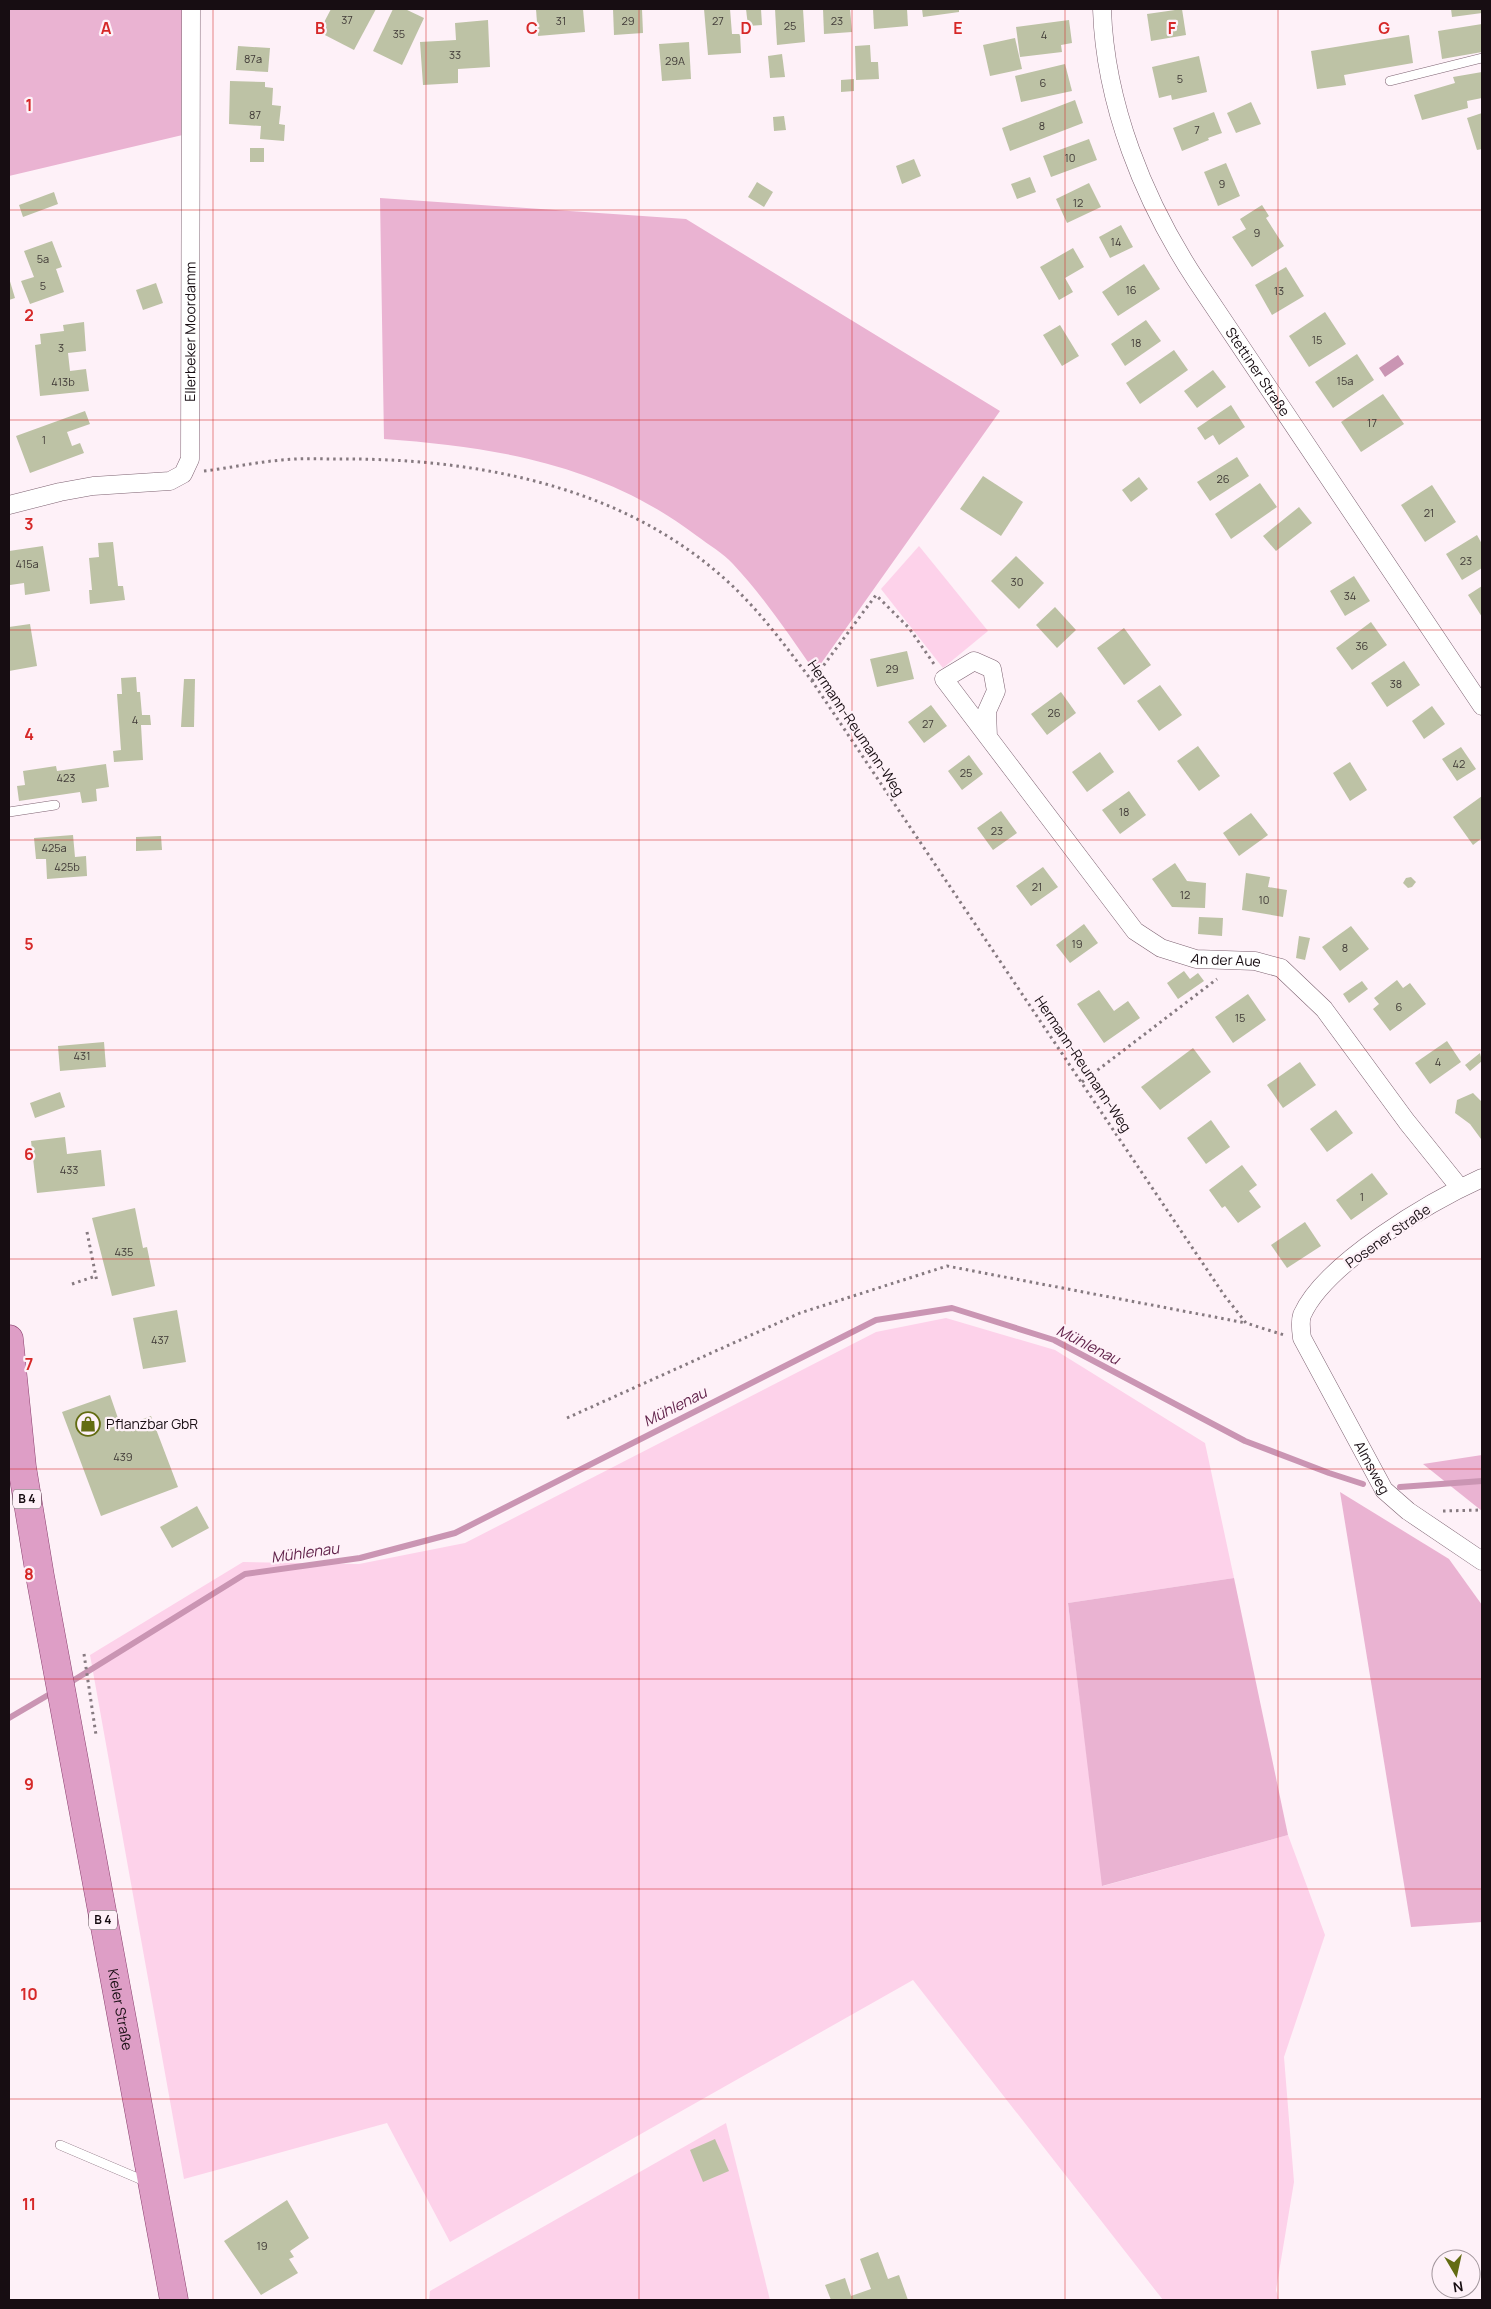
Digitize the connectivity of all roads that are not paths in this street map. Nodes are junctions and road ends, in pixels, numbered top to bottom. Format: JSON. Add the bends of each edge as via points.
{"nodes":[{"id":1,"x":191,"y":9,"type":"edge"},
{"id":2,"x":1102,"y":9,"type":"edge"},
{"id":3,"x":1482,"y":58,"type":"edge"},
{"id":4,"x":1390,"y":81,"type":"dead end"},
{"id":5,"x":9,"y":506,"type":"edge"},
{"id":6,"x":1482,"y":706,"type":"edge"},
{"id":7,"x":988,"y":737,"type":"junction"},
{"id":8,"x":55,"y":805,"type":"dead end"},
{"id":9,"x":9,"y":812,"type":"edge"},
{"id":10,"x":1482,"y":1178,"type":"edge"},
{"id":11,"x":1460,"y":1188,"type":"junction"},
{"id":12,"x":1302,"y":1338,"type":"joint"},
{"id":13,"x":9,"y":1339,"type":"edge"},
{"id":14,"x":1482,"y":1561,"type":"edge"},
{"id":15,"x":60,"y":2145,"type":"dead end"},
{"id":16,"x":152,"y":2184,"type":"junction"},
{"id":17,"x":174,"y":2300,"type":"edge"}],
"edges":[{"from":1,"to":5,"type":"street","name":"Ellerbeker Moordamm","via":[[190,459],[183,474],[170,481],[93,486]]},
{"from":2,"to":6,"type":"street","name":"Stettiner Straße","via":[[1109,70],[1116,98],[1130,146],[1162,224],[1196,280]]},
{"from":3,"to":4,"type":"lane"},
{"from":7,"to":7,"type":"street","name":"An der Aue","via":[[944,679],[974,661],[992,669],[996,691],[987,711]]},
{"from":7,"to":11,"type":"street","name":"An der Aue","via":[[1135,931],[1161,948],[1196,959],[1255,961],[1281,968],[1324,1009]]},
{"from":8,"to":9,"type":"lane"},
{"from":10,"to":11,"type":"street","name":"Posener Straße"},
{"from":11,"to":12,"type":"street","name":"Posener Straße","via":[[1378,1240],[1334,1275],[1312,1298],[1301,1317]]},
{"from":12,"to":14,"type":"street","name":"Almsweg","via":[[1384,1490],[1408,1511]]},
{"from":13,"to":16,"type":"main road","name":"Kieler Straße","number":"B 4","via":[[22,1467],[54,1658]]},
{"from":15,"to":16,"type":"lane"},
{"from":16,"to":17,"type":"main road","name":"Kieler Straße","number":"B 4"}]}
